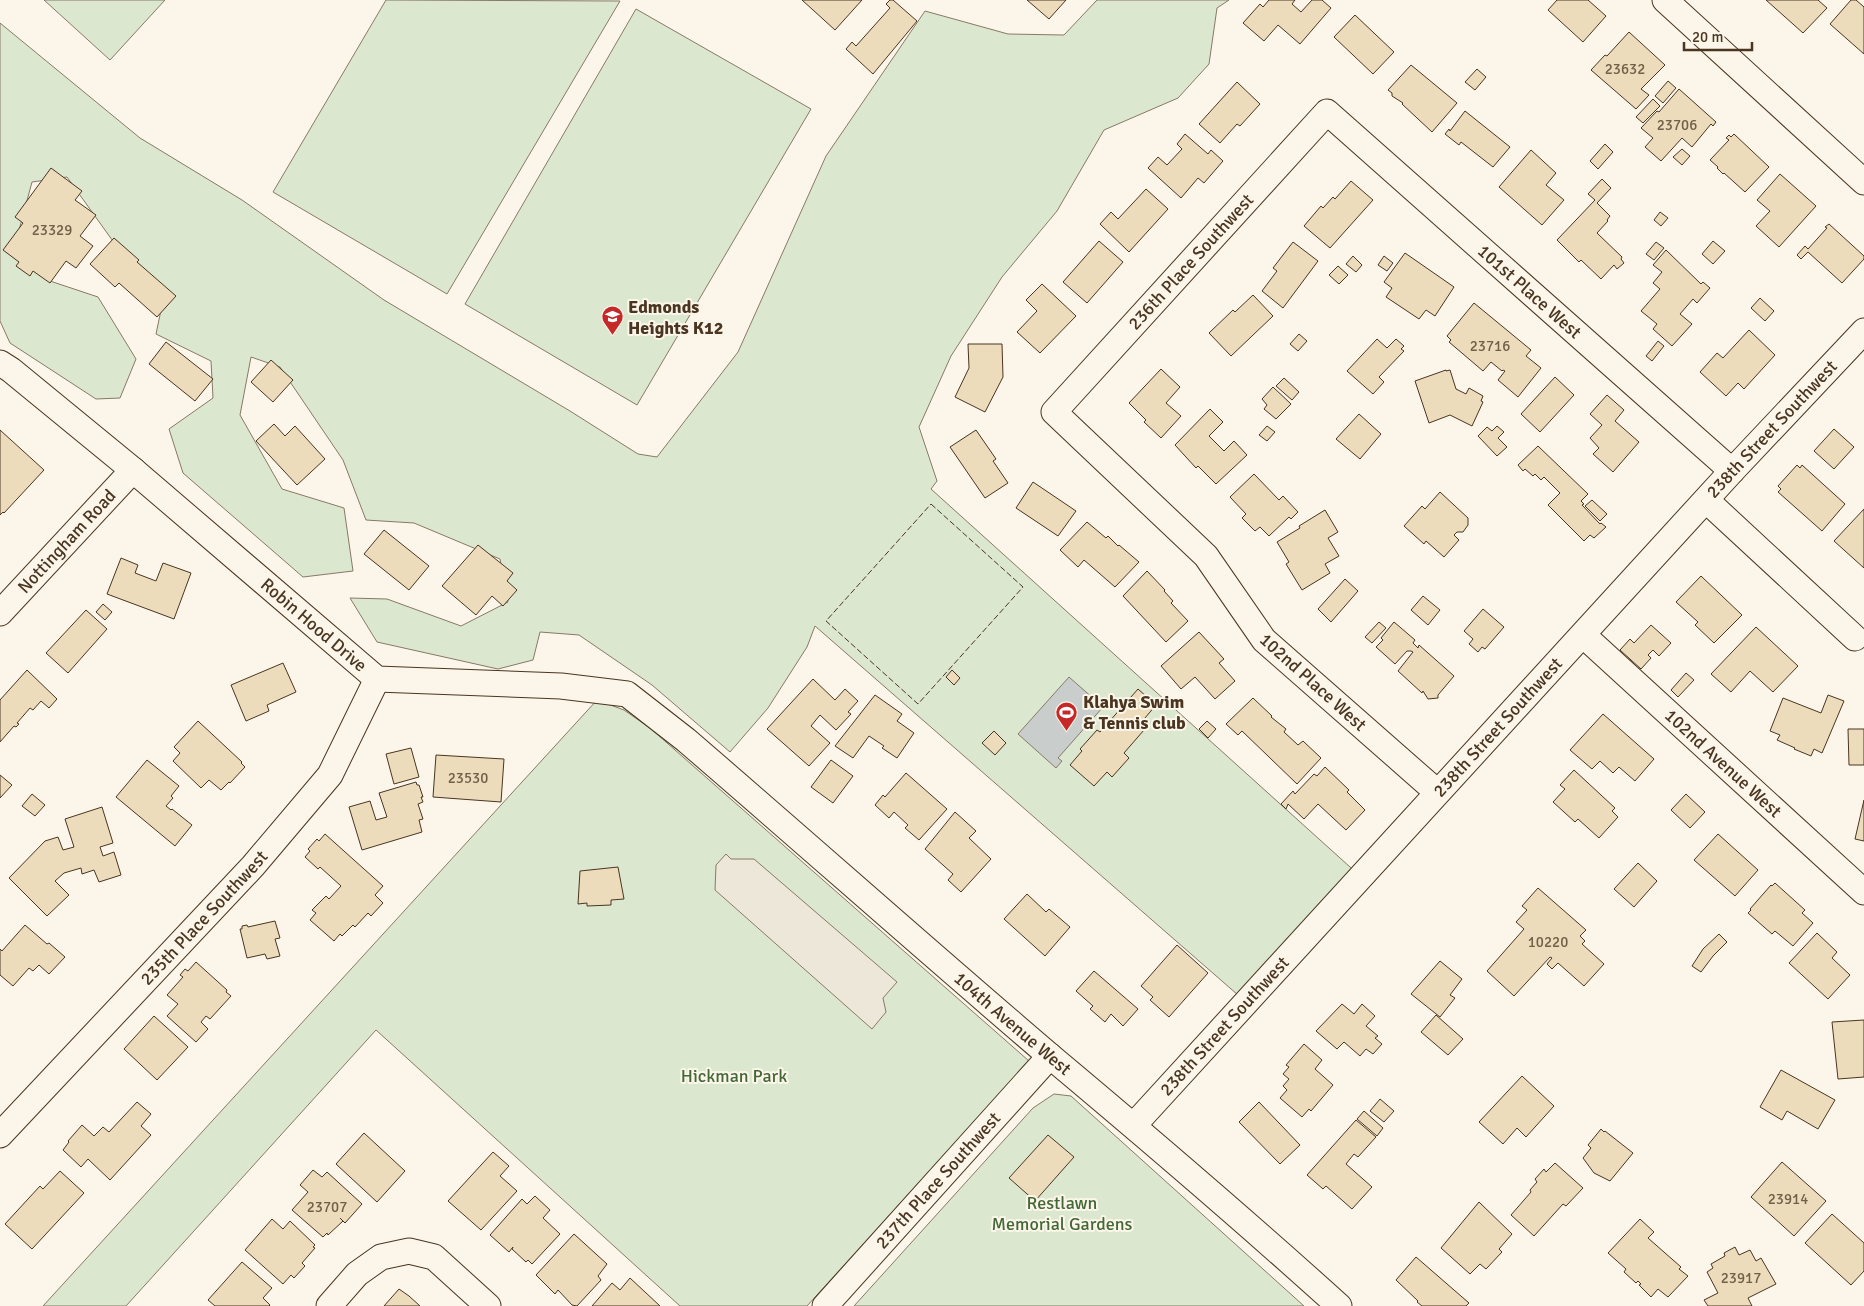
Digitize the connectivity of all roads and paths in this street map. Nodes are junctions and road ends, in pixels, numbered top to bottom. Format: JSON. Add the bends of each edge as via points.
{"nodes":[{"id":1,"x":1665,"y":0,"type":"edge"},
{"id":2,"x":1327,"y":112,"type":"joint"},
{"id":3,"x":1864,"y":182,"type":"edge"},
{"id":4,"x":1864,"y":331,"type":"edge"},
{"id":5,"x":0,"y":364,"type":"edge"},
{"id":6,"x":1054,"y":412,"type":"joint"},
{"id":7,"x":133,"y":470,"type":"junction"},
{"id":8,"x":1732,"y":471,"type":"junction"},
{"id":9,"x":1706,"y":500,"type":"junction"},
{"id":10,"x":0,"y":613,"type":"edge"},
{"id":11,"x":1583,"y":635,"type":"junction"},
{"id":12,"x":1855,"y":638,"type":"dead end"},
{"id":13,"x":377,"y":679,"type":"junction"},
{"id":14,"x":686,"y":740,"type":"joint"},
{"id":15,"x":1437,"y":792,"type":"junction"},
{"id":16,"x":1864,"y":892,"type":"edge"},
{"id":17,"x":1050,"y":1056,"type":"junction"},
{"id":18,"x":1134,"y":1125,"type":"junction"},
{"id":19,"x":0,"y":1135,"type":"edge"},
{"id":20,"x":329,"y":1306,"type":"edge"},
{"id":21,"x":488,"y":1306,"type":"edge"},
{"id":22,"x":825,"y":1306,"type":"edge"},
{"id":23,"x":1339,"y":1306,"type":"edge"}],
"edges":[{"from":1,"to":3,"type":"street"},
{"from":2,"to":6,"type":"street","name":"236th Place Southwest"},
{"from":2,"to":8,"type":"street","name":"101st Place West"},
{"from":4,"to":8,"type":"street","name":"238th Street Southwest"},
{"from":5,"to":7,"type":"street","name":"Robin Hood Drive"},
{"from":6,"to":15,"type":"street","name":"102nd Place West","via":[[1206,556],[1264,640]]},
{"from":7,"to":10,"type":"street","name":"Nottingham Road"},
{"from":7,"to":13,"type":"street","name":"Robin Hood Drive"},
{"from":8,"to":9,"type":"street","name":"238th Street Southwest"},
{"from":9,"to":11,"type":"street","name":"238th Street Southwest"},
{"from":9,"to":12,"type":"street"},
{"from":11,"to":15,"type":"street","name":"238th Street Southwest"},
{"from":11,"to":16,"type":"street","name":"102nd Avenue West"},
{"from":13,"to":14,"type":"street","name":"Robin Hood Drive","via":[[561,686],[628,694]]},
{"from":13,"to":19,"type":"street","name":"235th Place Southwest","via":[[330,775],[252,866]]},
{"from":14,"to":17,"type":"street","name":"104th Avenue West"},
{"from":15,"to":18,"type":"street","name":"238th Street Southwest"},
{"from":17,"to":18,"type":"street","name":"104th Avenue West"},
{"from":17,"to":22,"type":"street","name":"237th Place Southwest"},
{"from":18,"to":23,"type":"street","name":"104th Avenue West"},
{"from":20,"to":21,"type":"street","via":[[357,1274],[381,1257],[409,1251],[434,1257]]}]}
